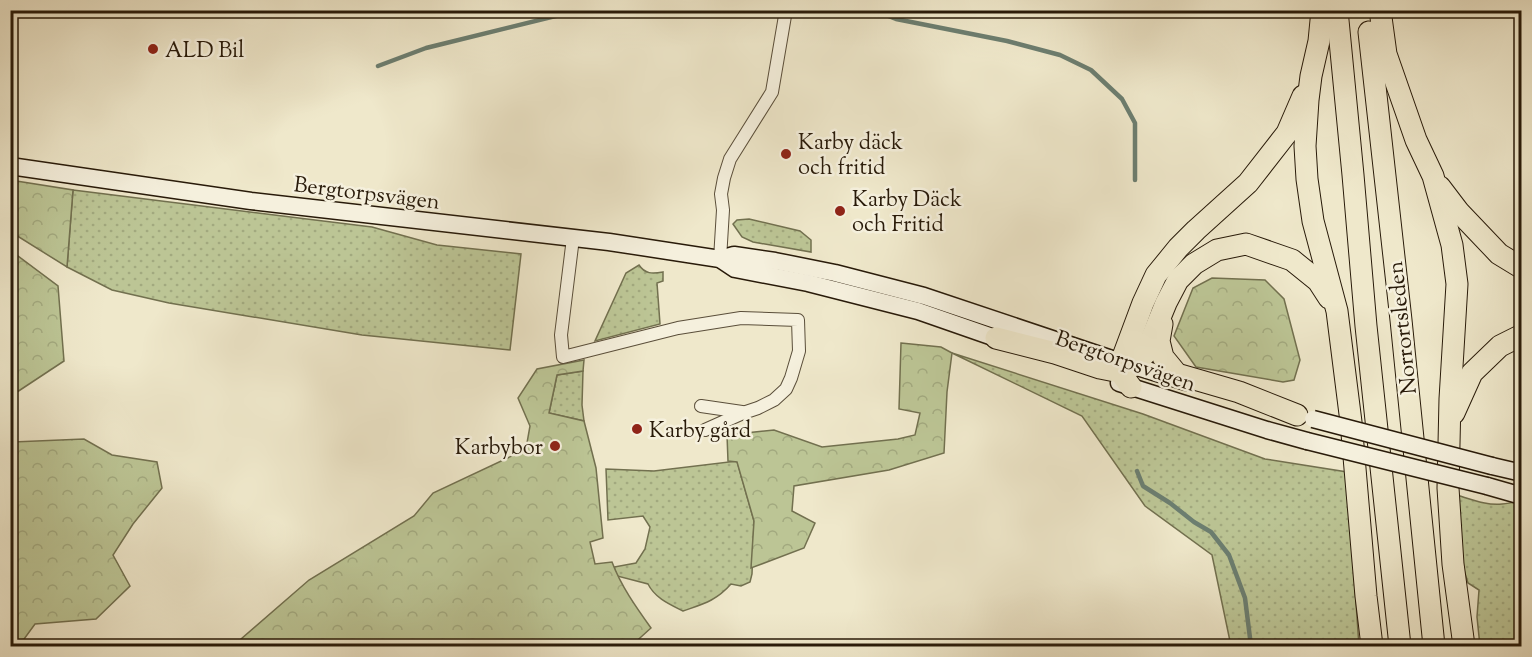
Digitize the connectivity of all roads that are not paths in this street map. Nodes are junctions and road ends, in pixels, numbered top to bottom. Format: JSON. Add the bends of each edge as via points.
{"nodes":[{"id":1,"x":786,"y":10,"type":"edge"},
{"id":2,"x":1322,"y":10,"type":"edge"},
{"id":3,"x":1337,"y":10,"type":"edge"},
{"id":4,"x":1367,"y":10,"type":"edge"},
{"id":5,"x":1380,"y":10,"type":"edge"},
{"id":6,"x":1311,"y":76,"type":"junction"},
{"id":7,"x":10,"y":166,"type":"edge"},
{"id":8,"x":1433,"y":176,"type":"junction"},
{"id":9,"x":573,"y":238,"type":"junction"},
{"id":10,"x":720,"y":259,"type":"junction"},
{"id":11,"x":1521,"y":268,"type":"edge"},
{"id":12,"x":1166,"y":303,"type":"junction"},
{"id":13,"x":1337,"y":311,"type":"junction"},
{"id":14,"x":1521,"y":335,"type":"edge"},
{"id":15,"x":996,"y":338,"type":"joint"},
{"id":16,"x":1126,"y":372,"type":"junction"},
{"id":17,"x":701,"y":406,"type":"dead end"},
{"id":18,"x":743,"y":413,"type":"junction"},
{"id":19,"x":1305,"y":417,"type":"junction"},
{"id":20,"x":705,"y":430,"type":"dead end"},
{"id":21,"x":1449,"y":437,"type":"junction"},
{"id":22,"x":1521,"y":473,"type":"edge"},
{"id":23,"x":1521,"y":496,"type":"edge"},
{"id":24,"x":1372,"y":646,"type":"edge"},
{"id":25,"x":1400,"y":646,"type":"edge"},
{"id":26,"x":1434,"y":646,"type":"edge"},
{"id":27,"x":1464,"y":646,"type":"edge"}],
"edges":[{"from":1,"to":10,"type":"street","via":[[772,92],[730,159],[724,178]]},
{"from":2,"to":6,"type":"highway"},
{"from":3,"to":25,"type":"highway","name":"Norrortsleden"},
{"from":4,"to":26,"type":"highway","name":"Norrortsleden"},
{"from":5,"to":8,"type":"highway","via":[[1386,54]]},
{"from":6,"to":13,"type":"highway","via":[[1305,146],[1307,179],[1313,221]]},
{"from":6,"to":16,"type":"highway","via":[[1287,133],[1248,183],[1196,230],[1156,275],[1143,303]]},
{"from":7,"to":9,"type":"main road","name":"Bergtorpsvägen","via":[[251,201]]},
{"from":8,"to":11,"type":"highway","via":[[1459,212],[1499,254]]},
{"from":8,"to":21,"type":"highway","via":[[1452,245],[1457,284]]},
{"from":9,"to":10,"type":"main road","name":"Bergtorpsvägen"},
{"from":9,"to":18,"type":"street","via":[[561,335],[563,357],[678,327],[741,318],[798,320],[799,351],[786,389],[774,400]]},
{"from":10,"to":15,"type":"main road","name":"Bergtorpsvägen","via":[[735,269],[918,311]]},
{"from":10,"to":16,"type":"main road","name":"Bergtorpsvägen","via":[[734,255],[775,261],[924,296]]},
{"from":12,"to":13,"type":"highway","via":[[1178,280],[1194,264],[1217,250],[1246,244],[1292,260],[1318,281]]},
{"from":12,"to":16,"type":"highway","via":[[1145,354]]},
{"from":12,"to":19,"type":"highway","via":[[1159,341],[1163,357],[1177,374]]},
{"from":13,"to":24,"type":"highway","via":[[1352,422]]},
{"from":14,"to":21,"type":"highway","via":[[1500,346],[1472,373],[1455,410]]},
{"from":15,"to":16,"type":"highway"},
{"from":16,"to":19,"type":"main road","name":"Bergtorpsvägen"},
{"from":16,"to":23,"type":"main road","name":"Bergtorpsvägen","bridge":true,"via":[[1267,430]]},
{"from":17,"to":18,"type":"street"},
{"from":18,"to":20,"type":"street"},
{"from":19,"to":22,"type":"main road","name":"Bergtorpsvägen","bridge":true},
{"from":21,"to":27,"type":"highway","via":[[1449,510]]}]}
